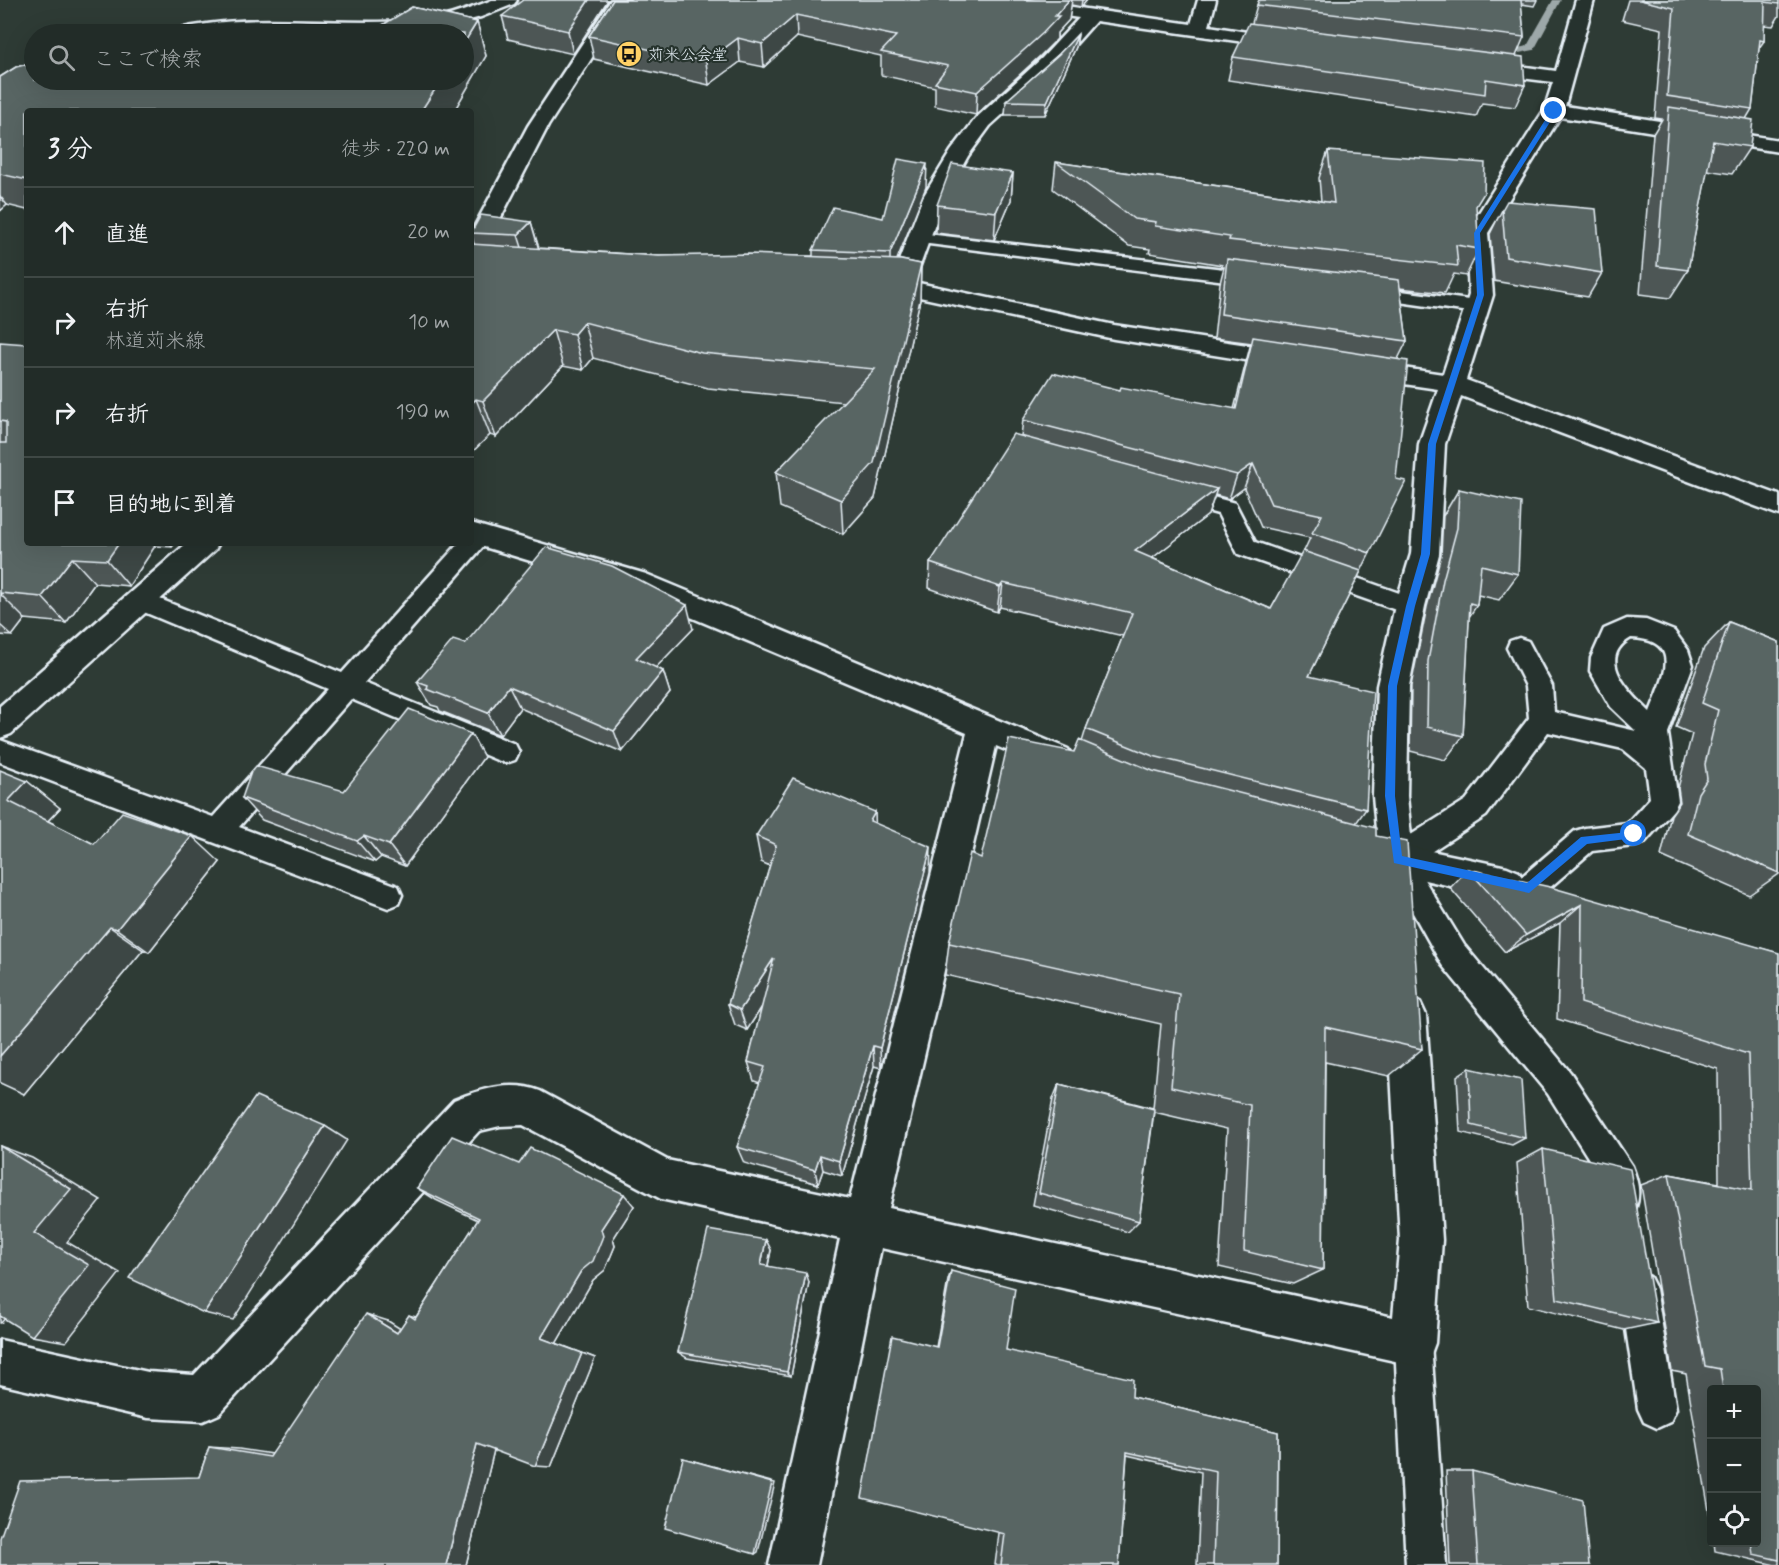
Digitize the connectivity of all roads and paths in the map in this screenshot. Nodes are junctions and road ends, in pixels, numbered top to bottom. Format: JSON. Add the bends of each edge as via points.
{"nodes":[{"id":1,"x":508,"y":0,"type":"edge"},
{"id":2,"x":620,"y":0,"type":"edge"},
{"id":3,"x":988,"y":0,"type":"edge"},
{"id":4,"x":1207,"y":0,"type":"edge"},
{"id":5,"x":1585,"y":0,"type":"edge"},
{"id":6,"x":1091,"y":16,"type":"junction"},
{"id":7,"x":429,"y":24,"type":"edge"},
{"id":8,"x":1198,"y":32,"type":"junction"},
{"id":9,"x":1304,"y":45,"type":"edge"},
{"id":10,"x":1468,"y":65,"type":"edge"},
{"id":11,"x":1562,"y":77,"type":"junction"},
{"id":12,"x":1554,"y":111,"type":"junction"},
{"id":13,"x":1779,"y":146,"type":"edge"},
{"id":14,"x":919,"y":238,"type":"junction"},
{"id":15,"x":475,"y":265,"type":"edge"},
{"id":16,"x":1275,"y":282,"type":"edge"},
{"id":17,"x":854,"y":284,"type":"edge"},
{"id":18,"x":901,"y":286,"type":"junction"},
{"id":19,"x":1345,"y":290,"type":"edge"},
{"id":20,"x":1476,"y":308,"type":"junction"},
{"id":21,"x":1311,"y":362,"type":"edge"},
{"id":22,"x":1346,"y":368,"type":"edge"},
{"id":23,"x":1451,"y":383,"type":"junction"},
{"id":24,"x":1159,"y":491,"type":"edge"},
{"id":25,"x":1779,"y":505,"type":"edge"},
{"id":26,"x":475,"y":534,"type":"edge"},
{"id":27,"x":202,"y":546,"type":"edge"},
{"id":28,"x":465,"y":546,"type":"edge"},
{"id":29,"x":141,"y":601,"type":"junction"},
{"id":30,"x":1410,"y":606,"type":"junction"},
{"id":31,"x":1520,"y":648,"type":"dead end"},
{"id":32,"x":347,"y":685,"type":"junction"},
{"id":33,"x":1542,"y":720,"type":"junction"},
{"id":34,"x":0,"y":725,"type":"edge"},
{"id":35,"x":984,"y":727,"type":"junction"},
{"id":36,"x":1655,"y":733,"type":"dead end"},
{"id":37,"x":0,"y":751,"type":"edge"},
{"id":38,"x":506,"y":752,"type":"dead end"},
{"id":39,"x":1660,"y":764,"type":"junction"},
{"id":40,"x":1086,"y":770,"type":"edge"},
{"id":41,"x":218,"y":831,"type":"junction"},
{"id":42,"x":1352,"y":848,"type":"edge"},
{"id":43,"x":1397,"y":860,"type":"junction"},
{"id":44,"x":1529,"y":888,"type":"junction"},
{"id":45,"x":388,"y":895,"type":"dead end"},
{"id":46,"x":1571,"y":897,"type":"edge"},
{"id":47,"x":865,"y":1222,"type":"junction"},
{"id":48,"x":1628,"y":1224,"type":"edge"},
{"id":49,"x":1633,"y":1259,"type":"edge"},
{"id":50,"x":1413,"y":1343,"type":"junction"},
{"id":51,"x":0,"y":1362,"type":"edge"},
{"id":52,"x":1657,"y":1409,"type":"dead end"},
{"id":53,"x":793,"y":1565,"type":"edge"},
{"id":54,"x":1426,"y":1565,"type":"edge"}],
"edges":[{"from":1,"to":7,"type":"street"},
{"from":2,"to":15,"type":"street","via":[[538,126]]},
{"from":3,"to":6,"type":"street"},
{"from":4,"to":8,"type":"street"},
{"from":5,"to":11,"type":"street"},
{"from":6,"to":8,"type":"street"},
{"from":6,"to":14,"type":"street","via":[[1049,62],[983,122],[958,154],[934,197]]},
{"from":8,"to":9,"type":"street"},
{"from":10,"to":11,"type":"street"},
{"from":11,"to":12,"type":"street"},
{"from":12,"to":13,"type":"street"},
{"from":12,"to":20,"type":"street","via":[[1477,233],[1481,295]]},
{"from":14,"to":16,"type":"lane"},
{"from":14,"to":18,"type":"street"},
{"from":17,"to":18,"type":"street"},
{"from":18,"to":21,"type":"street","via":[[1114,332]]},
{"from":19,"to":20,"type":"lane"},
{"from":20,"to":23,"type":"street"},
{"from":22,"to":23,"type":"street"},
{"from":23,"to":25,"type":"street"},
{"from":23,"to":30,"type":"street","via":[[1432,444],[1425,554]]},
{"from":24,"to":30,"type":"lane","via":[[1227,509],[1246,548]]},
{"from":26,"to":35,"type":"street","via":[[636,582]]},
{"from":27,"to":29,"type":"street"},
{"from":28,"to":32,"type":"lane"},
{"from":29,"to":32,"type":"lane"},
{"from":29,"to":34,"type":"street"},
{"from":30,"to":43,"type":"street","via":[[1393,686],[1390,796]]},
{"from":31,"to":33,"type":"lane","via":[[1539,686]]},
{"from":32,"to":38,"type":"lane"},
{"from":32,"to":41,"type":"lane"},
{"from":33,"to":39,"type":"lane","via":[[1630,740]]},
{"from":33,"to":43,"type":"lane","via":[[1476,808]]},
{"from":35,"to":40,"type":"street"},
{"from":35,"to":47,"type":"street"},
{"from":36,"to":39,"type":"lane"},
{"from":37,"to":41,"type":"lane"},
{"from":39,"to":44,"type":"lane","via":[[1664,801],[1634,834],[1585,840]]},
{"from":41,"to":45,"type":"lane"},
{"from":42,"to":43,"type":"street"},
{"from":43,"to":44,"type":"street"},
{"from":43,"to":48,"type":"lane","via":[[1453,955],[1560,1083],[1620,1178]]},
{"from":43,"to":50,"type":"street","via":[[1421,1240]]},
{"from":44,"to":46,"type":"street"},
{"from":47,"to":50,"type":"street"},
{"from":47,"to":51,"type":"street","via":[[661,1179],[526,1106],[500,1106],[468,1114],[203,1398],[148,1395]]},
{"from":47,"to":53,"type":"street"},
{"from":49,"to":52,"type":"lane"},
{"from":50,"to":54,"type":"lane"}]}
